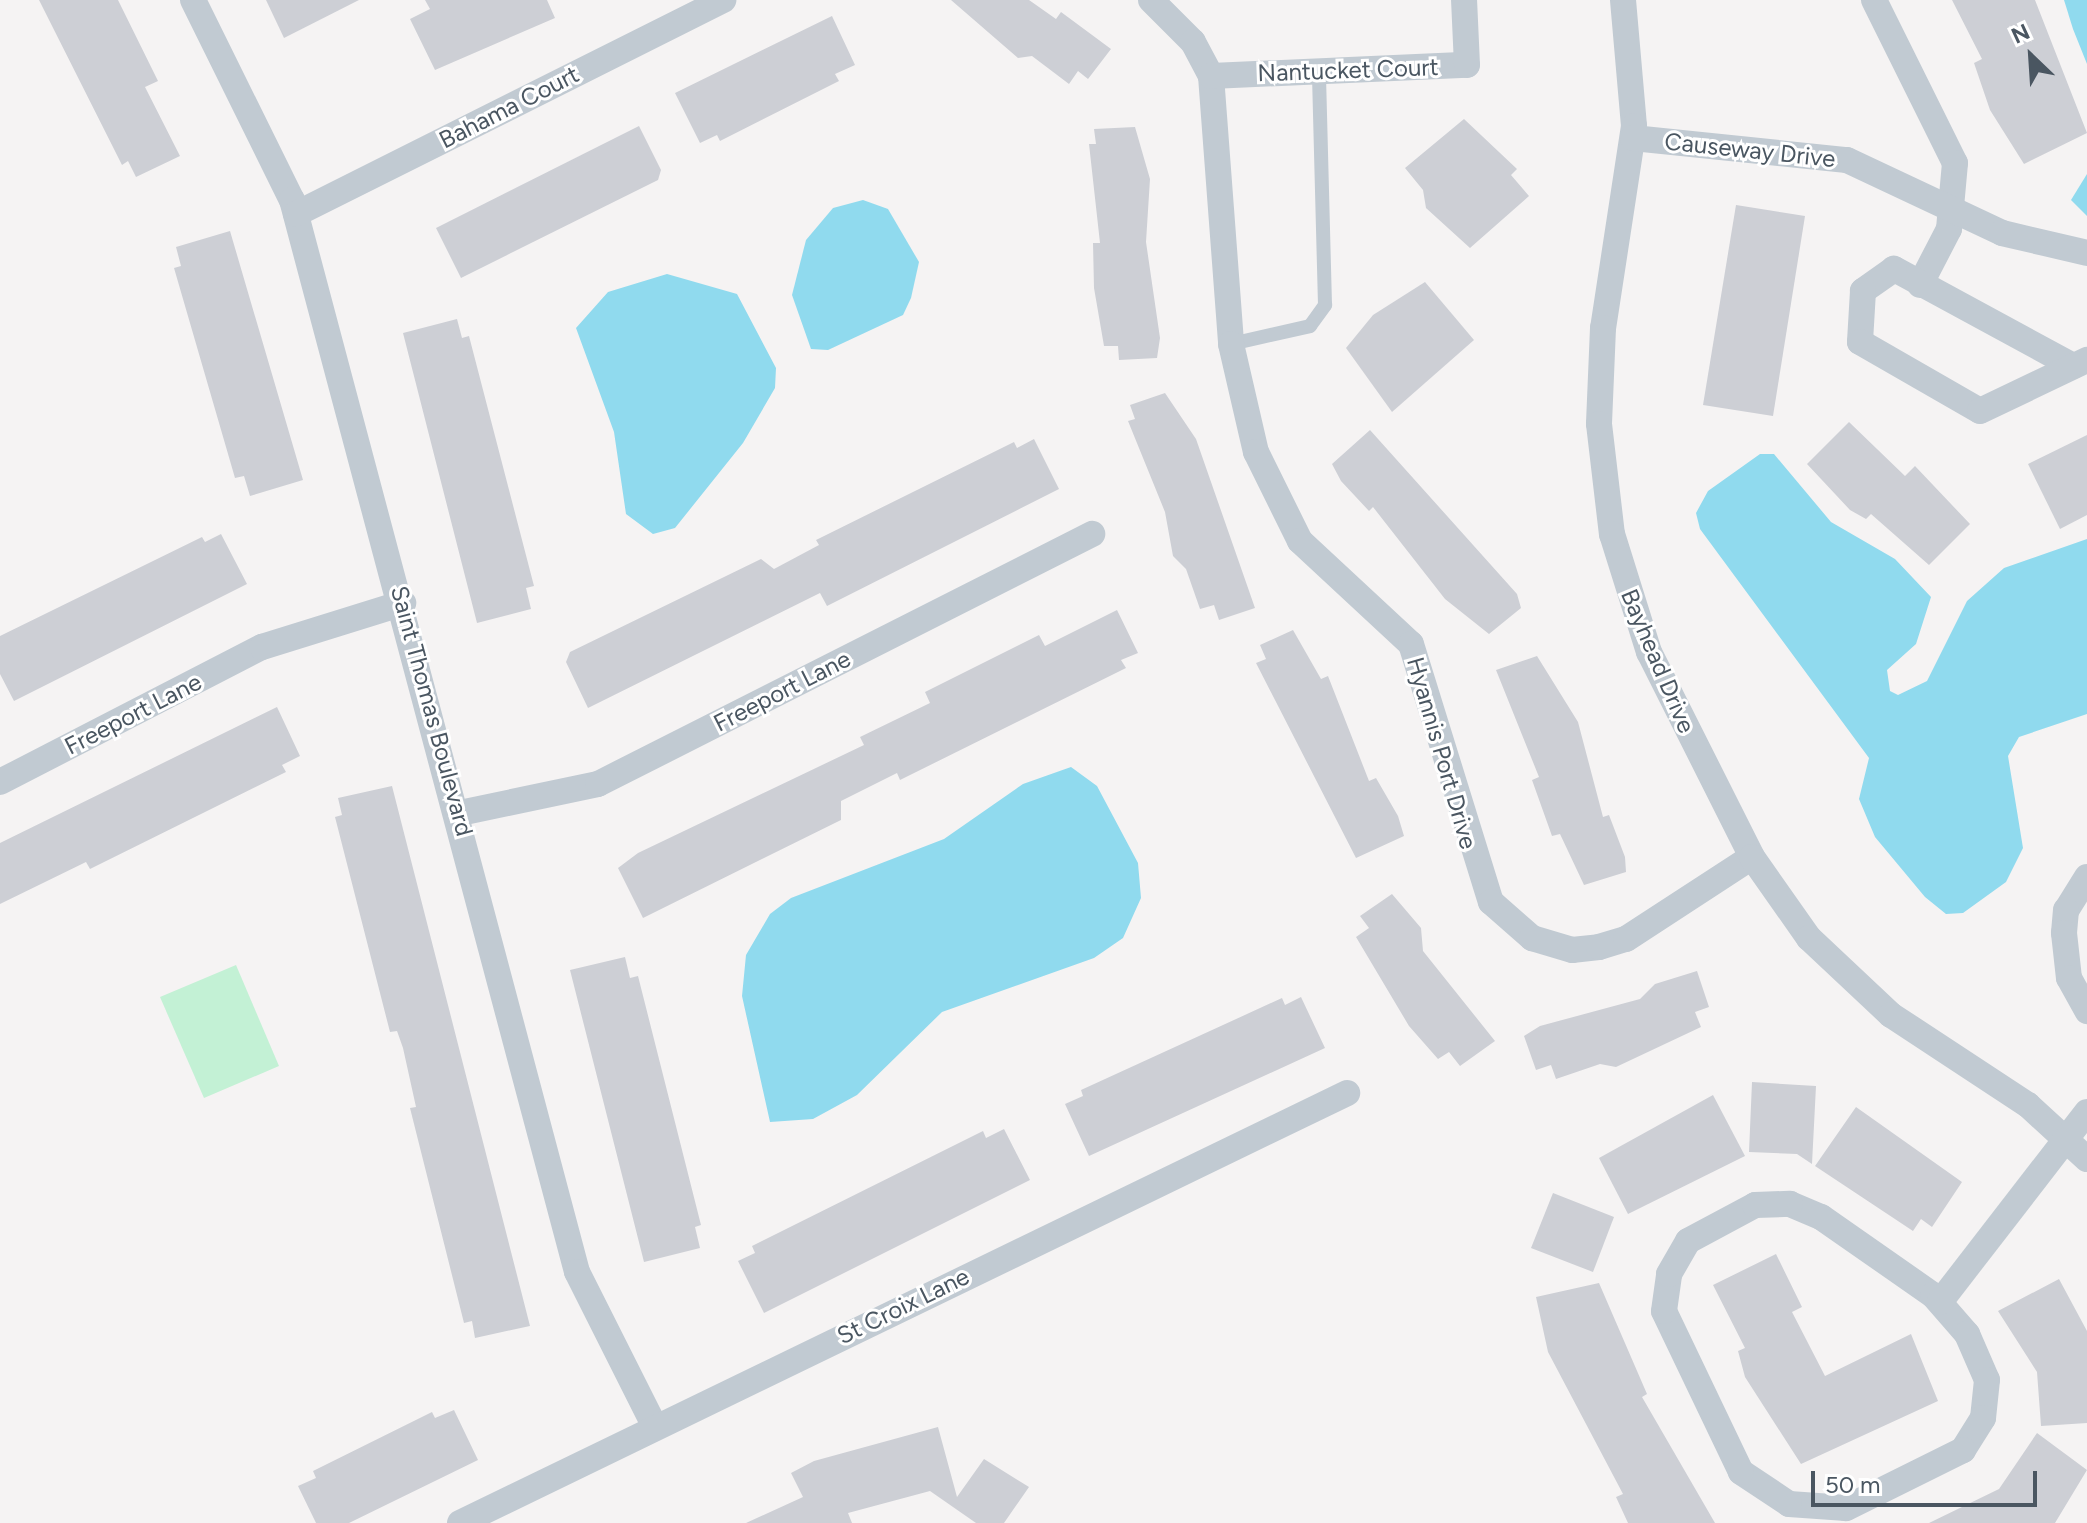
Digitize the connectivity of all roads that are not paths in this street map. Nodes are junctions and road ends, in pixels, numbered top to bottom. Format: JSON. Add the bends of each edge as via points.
{"nodes":[{"id":1,"x":193,"y":0,"type":"edge"},
{"id":2,"x":723,"y":0,"type":"edge"},
{"id":3,"x":1464,"y":0,"type":"edge"},
{"id":4,"x":1623,"y":0,"type":"edge"},
{"id":5,"x":1874,"y":0,"type":"edge"},
{"id":6,"x":1166,"y":5,"type":"edge"},
{"id":7,"x":1319,"y":72,"type":"junction"},
{"id":8,"x":1211,"y":76,"type":"junction"},
{"id":9,"x":1633,"y":138,"type":"junction"},
{"id":10,"x":1952,"y":208,"type":"junction"},
{"id":11,"x":296,"y":214,"type":"junction"},
{"id":12,"x":2087,"y":253,"type":"edge"},
{"id":13,"x":1920,"y":285,"type":"junction"},
{"id":14,"x":1231,"y":344,"type":"junction"},
{"id":15,"x":2080,"y":363,"type":"edge"},
{"id":16,"x":1092,"y":534,"type":"dead end"},
{"id":17,"x":403,"y":603,"type":"junction"},
{"id":18,"x":0,"y":782,"type":"edge"},
{"id":19,"x":460,"y":813,"type":"junction"},
{"id":20,"x":1752,"y":857,"type":"junction"},
{"id":21,"x":2087,"y":877,"type":"edge"},
{"id":22,"x":2087,"y":1011,"type":"edge"},
{"id":23,"x":1347,"y":1093,"type":"dead end"},
{"id":24,"x":2087,"y":1112,"type":"edge"},
{"id":25,"x":2066,"y":1138,"type":"junction"},
{"id":26,"x":2087,"y":1159,"type":"edge"},
{"id":27,"x":1940,"y":1302,"type":"junction"},
{"id":28,"x":655,"y":1427,"type":"junction"},
{"id":29,"x":460,"y":1523,"type":"edge"}],
"edges":[{"from":1,"to":11,"type":"street","name":"Saint Thomas Boulevard"},
{"from":2,"to":11,"type":"street","name":"Bahama Court"},
{"from":3,"to":7,"type":"street","name":"Nantucket Court","via":[[1467,65]]},
{"from":4,"to":9,"type":"street","name":"Bayhead Drive"},
{"from":5,"to":10,"type":"street","via":[[1955,163]]},
{"from":6,"to":8,"type":"street","name":"Hyannis Port Drive"},
{"from":7,"to":8,"type":"street","name":"Nantucket Court"},
{"from":7,"to":14,"type":"lane","via":[[1325,305],[1310,326]]},
{"from":8,"to":14,"type":"street","name":"Hyannis Port Drive"},
{"from":9,"to":10,"type":"street","name":"Causeway Drive","via":[[1822,154],[1884,172]]},
{"from":9,"to":20,"type":"street","name":"Bayhead Drive","via":[[1599,382],[1607,507],[1649,652]]},
{"from":10,"to":12,"type":"street","name":"Causeway Drive","via":[[2029,242]]},
{"from":10,"to":13,"type":"street","via":[[1949,229]]},
{"from":11,"to":17,"type":"street","name":"Saint Thomas Boulevard"},
{"from":13,"to":15,"type":"street"},
{"from":13,"to":15,"type":"street","via":[[1894,269],[1863,291],[1860,342],[1980,411]]},
{"from":14,"to":20,"type":"street","name":"Hyannis Port Drive","via":[[1256,452],[1293,529],[1411,644],[1478,876],[1499,913],[1544,942],[1599,947],[1626,939]]},
{"from":16,"to":19,"type":"street","name":"Freeport Lane","via":[[598,784]]},
{"from":17,"to":18,"type":"street","name":"Freeport Lane","via":[[262,647]]},
{"from":17,"to":19,"type":"street","name":"Saint Thomas Boulevard"},
{"from":19,"to":28,"type":"street","name":"Saint Thomas Boulevard","via":[[577,1272]]},
{"from":20,"to":25,"type":"street","name":"Bayhead Drive","via":[[1791,916],[1858,987]]},
{"from":21,"to":22,"type":"street","via":[[2066,910],[2064,933],[2069,978]]},
{"from":23,"to":28,"type":"street","name":"St Croix Lane"},
{"from":24,"to":25,"type":"street"},
{"from":25,"to":26,"type":"street","name":"Bayhead Drive"},
{"from":25,"to":27,"type":"street"},
{"from":27,"to":27,"type":"street","via":[[1806,1209],[1764,1204],[1709,1226],[1673,1262],[1664,1311],[1741,1472],[1789,1504],[1831,1510],[1860,1505],[1963,1450],[1986,1405],[1979,1356]]},
{"from":28,"to":29,"type":"street","name":"St Croix Lane"}]}
